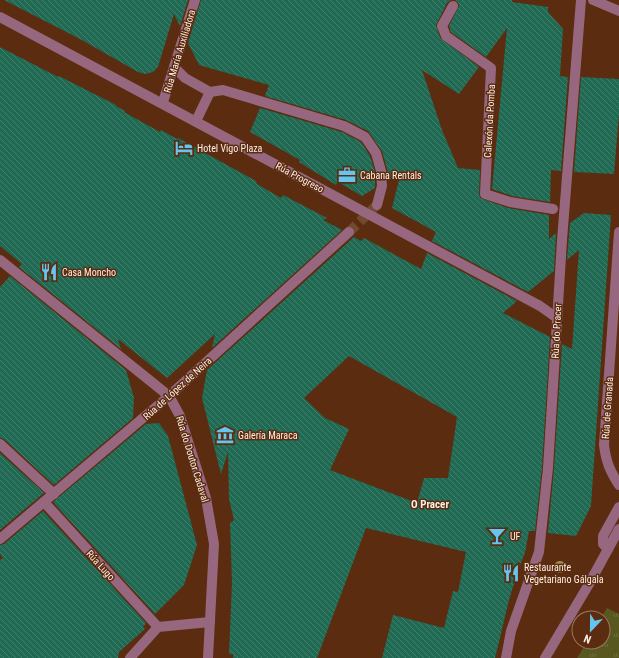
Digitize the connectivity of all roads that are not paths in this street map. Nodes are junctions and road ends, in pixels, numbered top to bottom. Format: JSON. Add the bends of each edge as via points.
{"nodes":[{"id":1,"x":195,"y":0,"type":"edge"},
{"id":2,"x":581,"y":0,"type":"edge"},
{"id":3,"x":593,"y":0,"type":"edge"},
{"id":4,"x":453,"y":6,"type":"dead end"},
{"id":5,"x":619,"y":11,"type":"edge"},
{"id":6,"x":0,"y":16,"type":"edge"},
{"id":7,"x":174,"y":67,"type":"junction"},
{"id":8,"x":210,"y":92,"type":"junction"},
{"id":9,"x":163,"y":102,"type":"junction"},
{"id":10,"x":196,"y":121,"type":"junction"},
{"id":11,"x":378,"y":205,"type":"tunnel mouth"},
{"id":12,"x":553,"y":209,"type":"dead end"},
{"id":13,"x":349,"y":232,"type":"tunnel mouth"},
{"id":14,"x":619,"y":232,"type":"edge"},
{"id":15,"x":1,"y":262,"type":"edge"},
{"id":16,"x":557,"y":318,"type":"junction"},
{"id":17,"x":169,"y":396,"type":"junction"},
{"id":18,"x":0,"y":444,"type":"edge"},
{"id":19,"x":619,"y":485,"type":"edge"},
{"id":20,"x":54,"y":494,"type":"junction"},
{"id":21,"x":44,"y":502,"type":"junction"},
{"id":22,"x":619,"y":507,"type":"edge"},
{"id":23,"x":619,"y":529,"type":"edge"},
{"id":24,"x":0,"y":539,"type":"edge"},
{"id":25,"x":608,"y":549,"type":"junction"},
{"id":26,"x":210,"y":622,"type":"junction"},
{"id":27,"x":158,"y":627,"type":"junction"},
{"id":28,"x":130,"y":658,"type":"edge"},
{"id":29,"x":208,"y":658,"type":"edge"},
{"id":30,"x":506,"y":658,"type":"edge"},
{"id":31,"x":545,"y":658,"type":"edge"}],
"edges":[{"from":1,"to":7,"type":"street","name":"Rúa María Auxiliadora"},
{"from":2,"to":16,"type":"street","name":"Rúa do Pracer"},
{"from":3,"to":5,"type":"street"},
{"from":4,"to":12,"type":"street","name":"Calexón da Pomba","via":[[442,26],[446,36],[491,68],[486,194],[510,202]]},
{"from":6,"to":9,"type":"street","name":"Rúa Progreso"},
{"from":7,"to":8,"type":"street","via":[[185,78]]},
{"from":7,"to":9,"type":"street","name":"Rúa María Auxiliadora"},
{"from":8,"to":10,"type":"street"},
{"from":8,"to":11,"type":"street","via":[[230,92],[344,126],[365,137],[376,153],[381,171],[382,186]]},
{"from":9,"to":10,"type":"street","name":"Rúa Progreso"},
{"from":10,"to":16,"type":"street","name":"Rúa Progreso","via":[[540,306]]},
{"from":13,"to":17,"type":"street","name":"Rúa de López de Neira"},
{"from":14,"to":19,"type":"street","name":"Rúa de Granada","via":[[604,445],[609,469]]},
{"from":15,"to":17,"type":"street","name":"Rúa do Doutor Cadaval"},
{"from":16,"to":30,"type":"street","name":"Rúa do Pracer","via":[[548,468],[539,552],[511,632]]},
{"from":17,"to":20,"type":"street","name":"Rúa de López de Neira"},
{"from":17,"to":26,"type":"street","name":"Rúa do Doutor Cadaval","via":[[180,416],[206,498],[214,544]]},
{"from":18,"to":20,"type":"street"},
{"from":20,"to":21,"type":"street","name":"Rúa de López de Neira"},
{"from":21,"to":24,"type":"street","name":"Rúa de López de Neira"},
{"from":21,"to":27,"type":"street","name":"Rúa Lugo"},
{"from":22,"to":25,"type":"street","via":[[603,536]]},
{"from":23,"to":25,"type":"street"},
{"from":25,"to":31,"type":"street"},
{"from":26,"to":27,"type":"street"},
{"from":26,"to":29,"type":"street","name":"Rúa do Doutor Cadaval"},
{"from":27,"to":28,"type":"street"}]}
